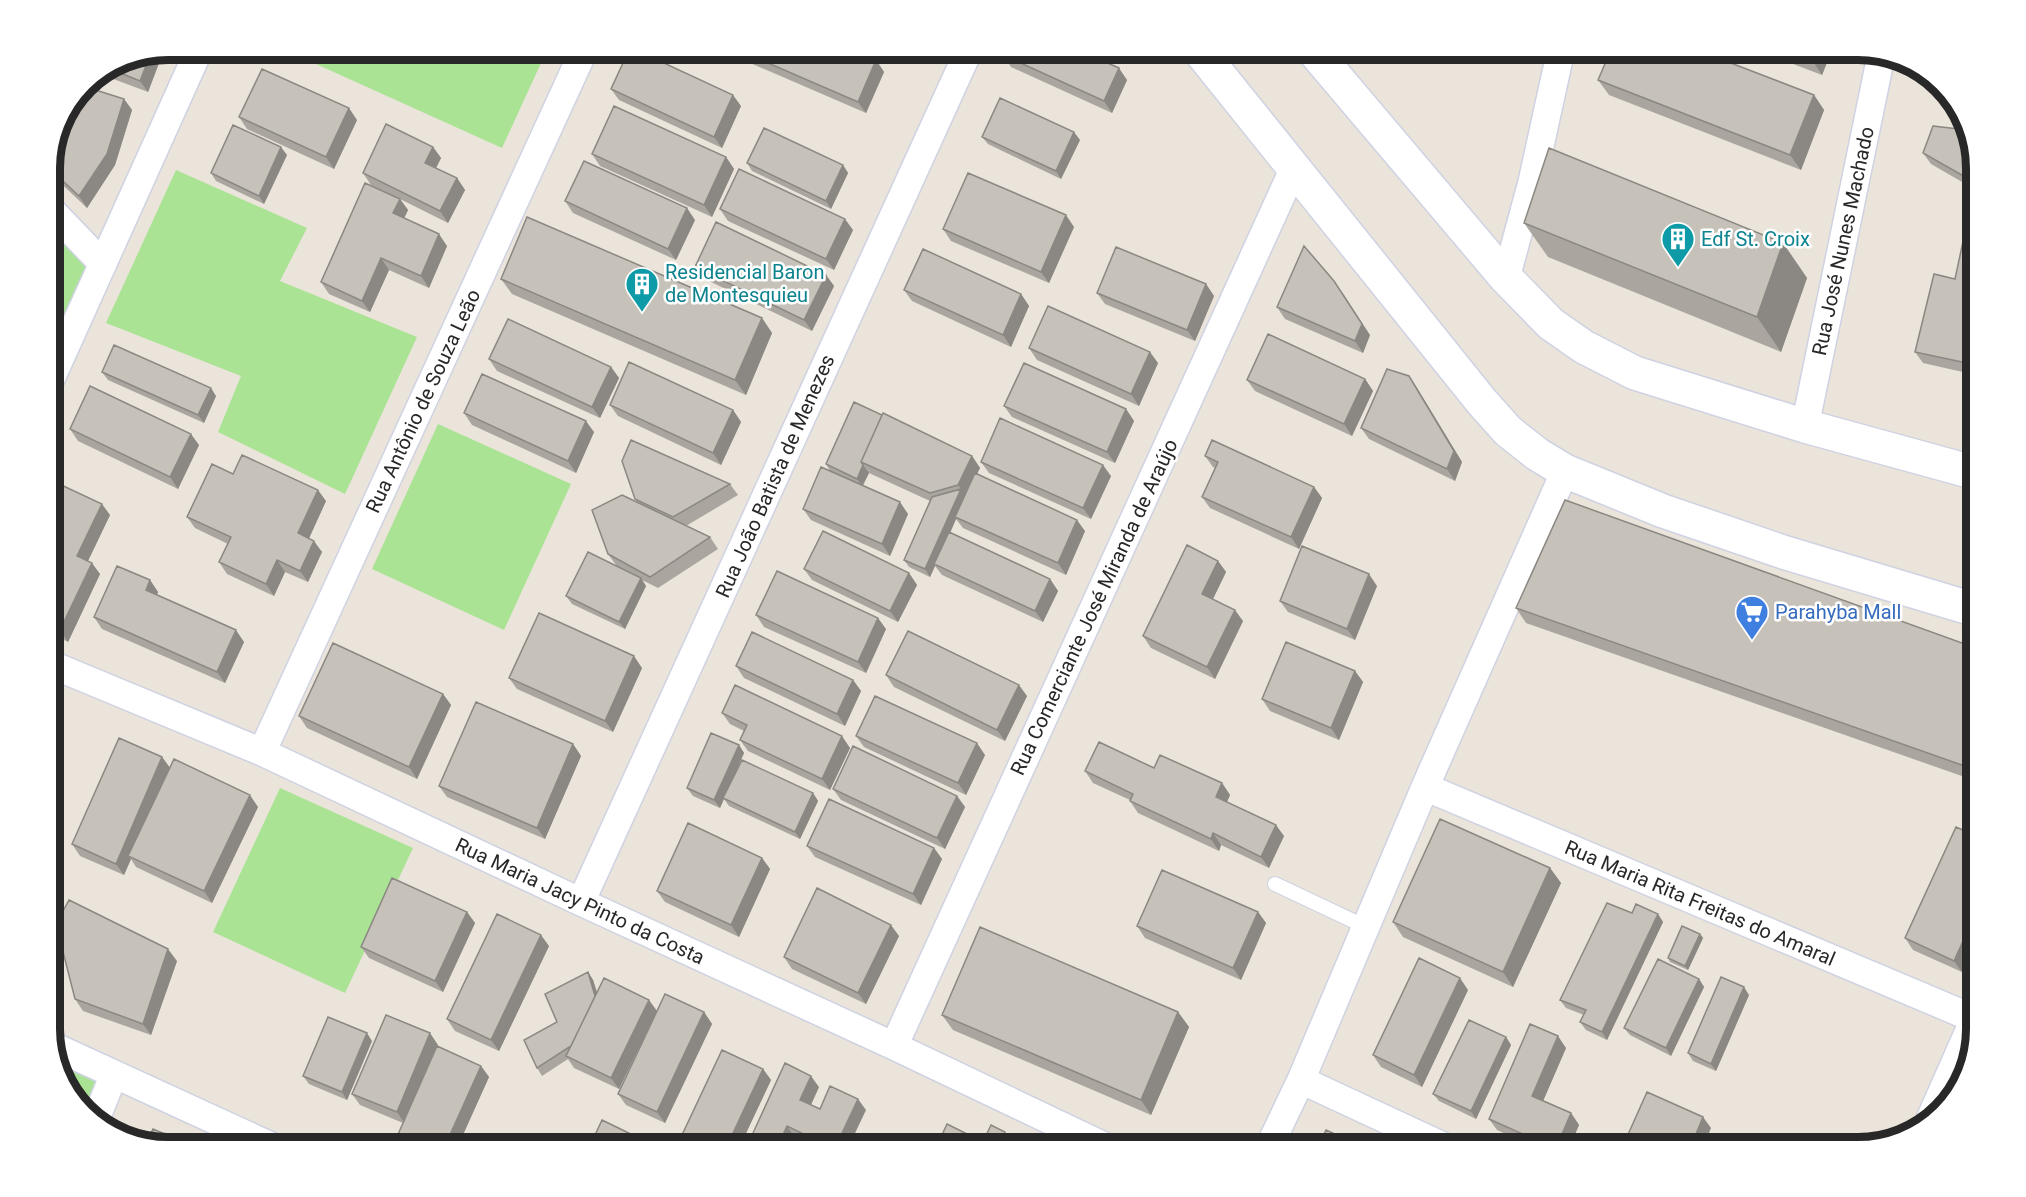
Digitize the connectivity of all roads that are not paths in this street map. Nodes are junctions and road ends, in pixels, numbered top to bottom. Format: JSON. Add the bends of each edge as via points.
{"nodes":[{"id":1,"x":195,"y":60,"type":"edge"},
{"id":2,"x":579,"y":60,"type":"edge"},
{"id":3,"x":964,"y":60,"type":"edge"},
{"id":4,"x":1207,"y":60,"type":"edge"},
{"id":5,"x":1321,"y":60,"type":"edge"},
{"id":6,"x":1559,"y":60,"type":"edge"},
{"id":7,"x":1880,"y":63,"type":"edge"},
{"id":8,"x":1294,"y":168,"type":"junction"},
{"id":9,"x":60,"y":219,"type":"edge"},
{"id":10,"x":103,"y":264,"type":"junction"},
{"id":11,"x":1506,"y":278,"type":"junction"},
{"id":12,"x":60,"y":359,"type":"edge"},
{"id":13,"x":1805,"y":426,"type":"junction"},
{"id":14,"x":1966,"y":470,"type":"edge"},
{"id":15,"x":1565,"y":471,"type":"junction"},
{"id":16,"x":1966,"y":607,"type":"edge"},
{"id":17,"x":60,"y":668,"type":"edge"},
{"id":18,"x":262,"y":752,"type":"junction"},
{"id":19,"x":1425,"y":787,"type":"junction"},
{"id":20,"x":1275,"y":884,"type":"dead end"},
{"id":21,"x":581,"y":902,"type":"junction"},
{"id":22,"x":1366,"y":927,"type":"junction"},
{"id":23,"x":1966,"y":1013,"type":"edge"},
{"id":24,"x":1965,"y":1041,"type":"edge"},
{"id":25,"x":894,"y":1046,"type":"junction"},
{"id":26,"x":62,"y":1050,"type":"edge"},
{"id":27,"x":114,"y":1074,"type":"junction"},
{"id":28,"x":1301,"y":1080,"type":"junction"},
{"id":29,"x":1938,"y":1101,"type":"edge"},
{"id":30,"x":99,"y":1112,"type":"edge"},
{"id":31,"x":249,"y":1137,"type":"edge"},
{"id":32,"x":1083,"y":1137,"type":"edge"},
{"id":33,"x":1274,"y":1137,"type":"edge"},
{"id":34,"x":1421,"y":1137,"type":"edge"}],
"edges":[{"from":1,"to":10,"type":"street"},
{"from":2,"to":18,"type":"street","name":"Rua Antônio de Souza Leão"},
{"from":3,"to":21,"type":"street","name":"Rua João Batista de Menezes"},
{"from":4,"to":8,"type":"main road"},
{"from":5,"to":11,"type":"main road"},
{"from":6,"to":11,"type":"street"},
{"from":7,"to":13,"type":"street","name":"Rua José Nunes Machado"},
{"from":8,"to":15,"type":"main road","via":[[1495,417],[1537,454]]},
{"from":8,"to":25,"type":"street","name":"Rua Comerciante José Miranda de Araújo"},
{"from":9,"to":10,"type":"street"},
{"from":10,"to":12,"type":"street"},
{"from":11,"to":13,"type":"main road","via":[[1551,324],[1635,373]]},
{"from":13,"to":14,"type":"main road"},
{"from":15,"to":16,"type":"main road","via":[[1663,511],[1783,552]]},
{"from":15,"to":19,"type":"street"},
{"from":17,"to":18,"type":"street","name":"Rua Maria Jacy Pinto da Costa"},
{"from":18,"to":21,"type":"street","name":"Rua Maria Jacy Pinto da Costa"},
{"from":19,"to":22,"type":"street"},
{"from":19,"to":23,"type":"street","name":"Rua Maria Rita Freitas do Amaral"},
{"from":20,"to":22,"type":"lane"},
{"from":21,"to":25,"type":"street","name":"Rua Maria Jacy Pinto da Costa"},
{"from":22,"to":28,"type":"street"},
{"from":24,"to":29,"type":"street"},
{"from":25,"to":32,"type":"street","name":"Rua Maria Jacy Pinto da Costa"},
{"from":26,"to":27,"type":"street"},
{"from":27,"to":30,"type":"street"},
{"from":27,"to":31,"type":"street"},
{"from":28,"to":33,"type":"street"},
{"from":28,"to":34,"type":"street"}]}
